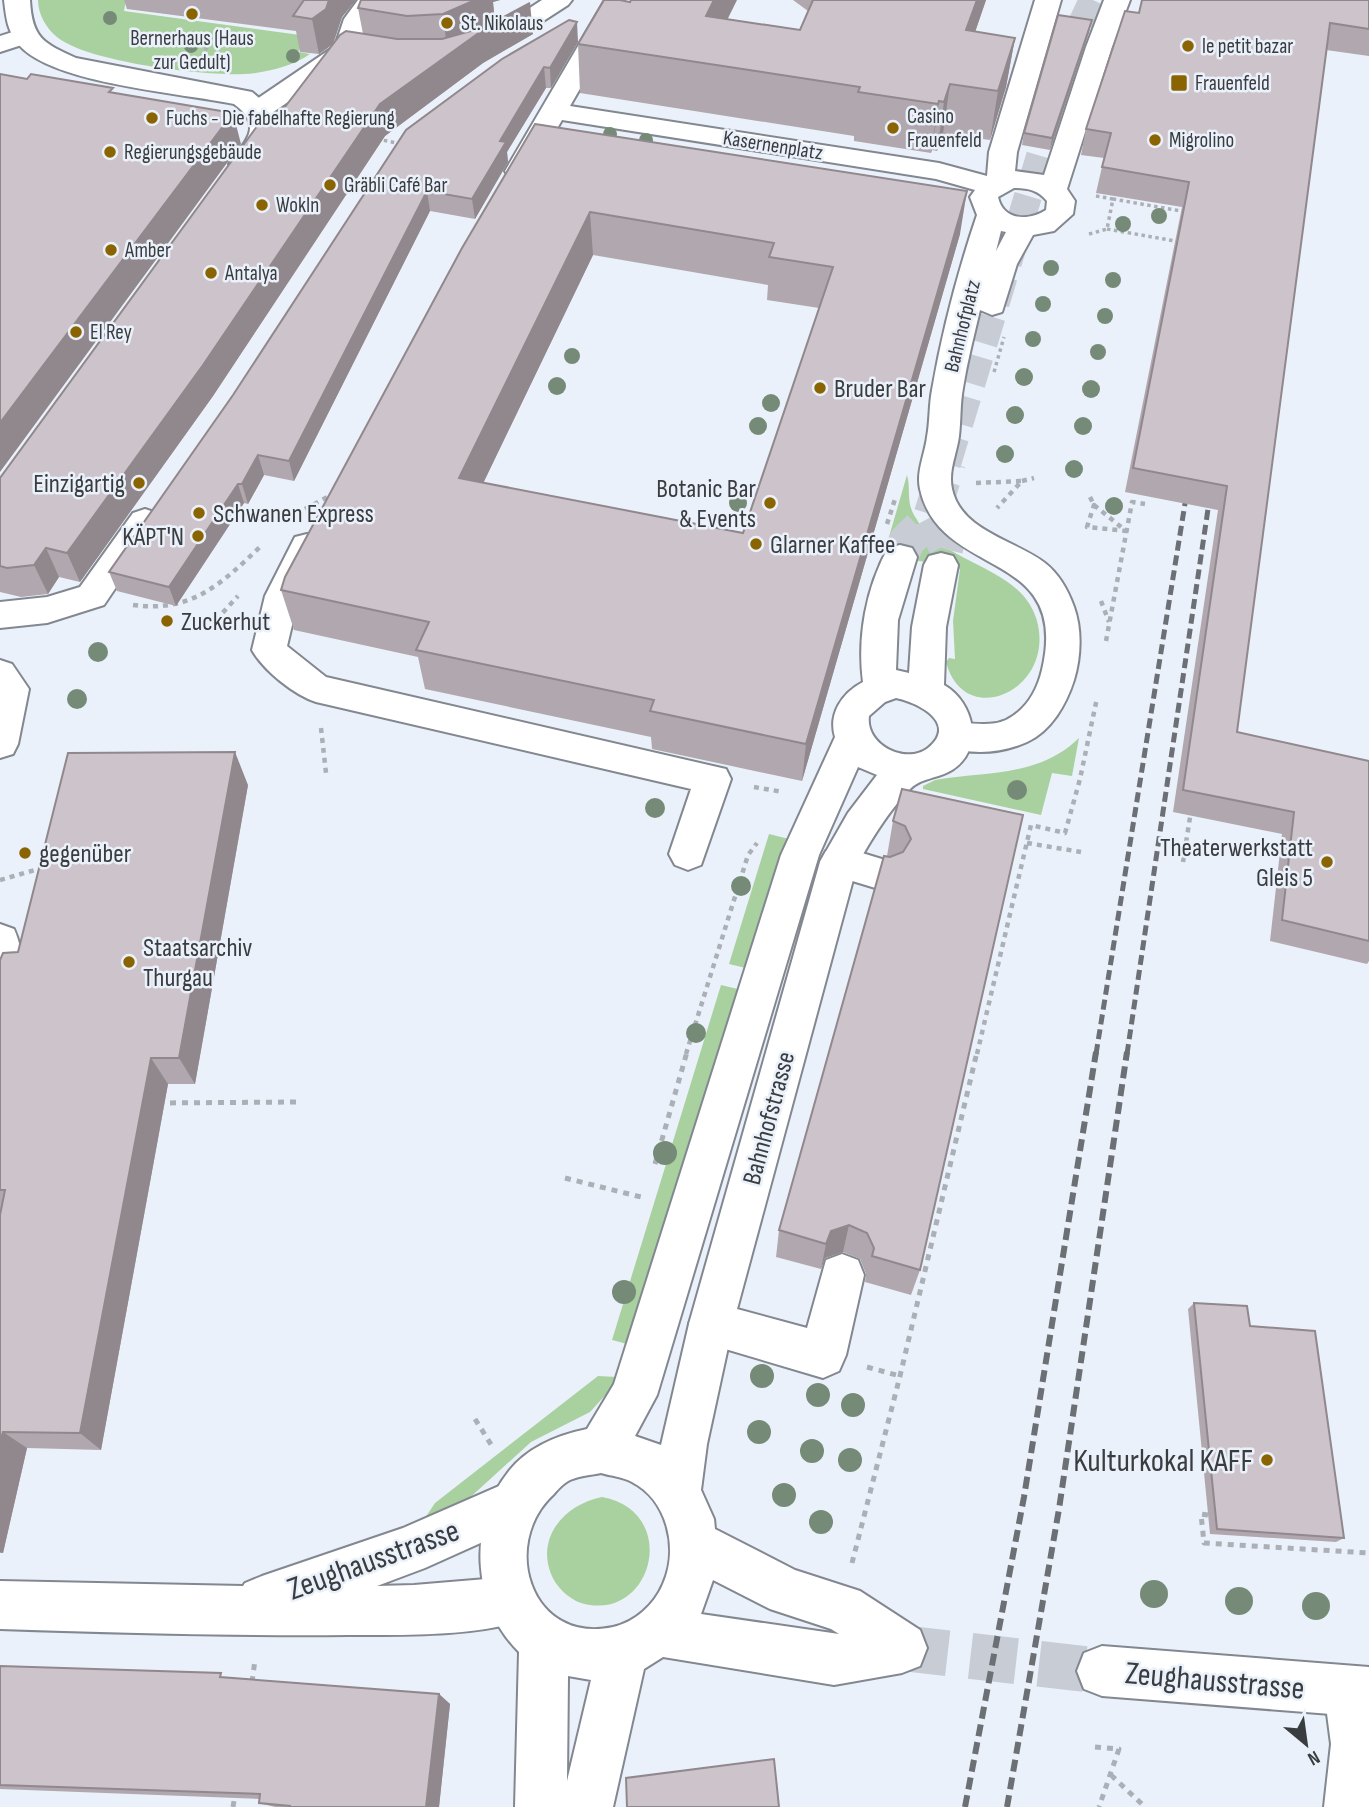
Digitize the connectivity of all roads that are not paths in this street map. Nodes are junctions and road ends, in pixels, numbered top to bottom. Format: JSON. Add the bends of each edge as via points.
{"nodes":[{"id":1,"x":17,"y":0,"type":"edge"},
{"id":2,"x":371,"y":0,"type":"edge"},
{"id":3,"x":617,"y":0,"type":"edge"},
{"id":4,"x":1048,"y":0,"type":"edge"},
{"id":5,"x":1117,"y":0,"type":"edge"},
{"id":6,"x":564,"y":19,"type":"edge"},
{"id":7,"x":25,"y":36,"type":"junction"},
{"id":8,"x":0,"y":44,"type":"edge"},
{"id":9,"x":347,"y":50,"type":"junction"},
{"id":10,"x":374,"y":56,"type":"edge"},
{"id":11,"x":482,"y":63,"type":"edge"},
{"id":12,"x":260,"y":108,"type":"junction"},
{"id":13,"x":553,"y":111,"type":"junction"},
{"id":14,"x":225,"y":189,"type":"edge"},
{"id":15,"x":1053,"y":190,"type":"junction"},
{"id":16,"x":994,"y":195,"type":"junction"},
{"id":17,"x":502,"y":200,"type":"edge"},
{"id":18,"x":1023,"y":227,"type":"junction"},
{"id":19,"x":943,"y":437,"type":"junction"},
{"id":20,"x":334,"y":493,"type":"edge"},
{"id":21,"x":163,"y":495,"type":"edge"},
{"id":22,"x":900,"y":558,"type":"tunnel mouth"},
{"id":23,"x":941,"y":565,"type":"tunnel mouth"},
{"id":24,"x":0,"y":615,"type":"edge"},
{"id":25,"x":0,"y":674,"type":"edge"},
{"id":26,"x":881,"y":687,"type":"junction"},
{"id":27,"x":927,"y":689,"type":"junction"},
{"id":28,"x":956,"y":736,"type":"junction"},
{"id":29,"x":853,"y":737,"type":"junction"},
{"id":30,"x":0,"y":744,"type":"edge"},
{"id":31,"x":908,"y":768,"type":"junction"},
{"id":32,"x":688,"y":854,"type":"dead end"},
{"id":33,"x":839,"y":862,"type":"junction"},
{"id":34,"x":882,"y":874,"type":"edge"},
{"id":35,"x":0,"y":941,"type":"edge"},
{"id":36,"x":0,"y":990,"type":"edge"},
{"id":37,"x":842,"y":1275,"type":"dead end"},
{"id":38,"x":712,"y":1324,"type":"junction"},
{"id":39,"x":601,"y":1450,"type":"junction"},
{"id":40,"x":677,"y":1490,"type":"junction"},
{"id":41,"x":514,"y":1503,"type":"junction"},
{"id":42,"x":695,"y":1544,"type":"junction"},
{"id":43,"x":511,"y":1601,"type":"junction"},
{"id":44,"x":0,"y":1605,"type":"edge"},
{"id":45,"x":243,"y":1630,"type":"junction"},
{"id":46,"x":544,"y":1640,"type":"junction"},
{"id":47,"x":641,"y":1642,"type":"junction"},
{"id":48,"x":1102,"y":1671,"type":"tunnel mouth"},
{"id":49,"x":1359,"y":1691,"type":"edge"},
{"id":50,"x":541,"y":1807,"type":"edge"},
{"id":51,"x":587,"y":1807,"type":"edge"},
{"id":52,"x":1350,"y":1807,"type":"edge"}],
"edges":[{"from":1,"to":7,"type":"street","via":[[17,21]]},
{"from":2,"to":9,"type":"street","via":[[357,19]]},
{"from":3,"to":6,"type":"street"},
{"from":3,"to":13,"type":"street"},
{"from":4,"to":16,"type":"street","name":"Bahnhofplatz"},
{"from":5,"to":15,"type":"street"},
{"from":6,"to":11,"type":"street"},
{"from":7,"to":8,"type":"street"},
{"from":7,"to":12,"type":"street","via":[[47,55],[75,67],[243,98]]},
{"from":9,"to":10,"type":"street"},
{"from":9,"to":12,"type":"street"},
{"from":12,"to":14,"type":"street","via":[[263,132]]},
{"from":13,"to":16,"type":"street","name":"Kasernenplatz","via":[[939,171]]},
{"from":13,"to":17,"type":"street"},
{"from":15,"to":16,"type":"street","via":[[1033,180],[1010,179]]},
{"from":15,"to":18,"type":"street","via":[[1061,201],[1059,214],[1045,224]]},
{"from":16,"to":18,"type":"street","via":[[1000,221]]},
{"from":16,"to":19,"type":"street","name":"Bahnhofplatz","via":[[948,383]]},
{"from":18,"to":19,"type":"street","name":"Bahnhofplatz","via":[[1003,264],[970,387]]},
{"from":19,"to":28,"type":"street","name":"Bahnhofplatz","via":[[935,481],[944,508],[973,537],[1041,579],[1062,610],[1064,633],[1060,666],[1046,704],[1036,717],[1006,736],[986,740]]},
{"from":20,"to":32,"type":"street","via":[[282,596],[269,650],[316,688],[713,779]]},
{"from":21,"to":24,"type":"street","via":[[92,596],[47,610]]},
{"from":22,"to":26,"type":"street","via":[[880,612]]},
{"from":23,"to":27,"type":"street","via":[[925,651]]},
{"from":25,"to":30,"type":"street","via":[[11,689]]},
{"from":26,"to":27,"type":"street","via":[[904,684]]},
{"from":26,"to":29,"type":"street","via":[[858,701],[850,724]]},
{"from":27,"to":28,"type":"street","via":[[950,708]]},
{"from":28,"to":31,"type":"street","via":[[942,757]]},
{"from":29,"to":31,"type":"street","via":[[874,759]]},
{"from":29,"to":39,"type":"street","name":"Bahnhofstrasse","via":[[800,855],[634,1395]]},
{"from":31,"to":33,"type":"street","name":"Bahnhofstrasse","via":[[864,819]]},
{"from":33,"to":34,"type":"street"},
{"from":33,"to":38,"type":"street","name":"Bahnhofstrasse"},
{"from":35,"to":36,"type":"street"},
{"from":37,"to":38,"type":"street","via":[[824,1355]]},
{"from":38,"to":40,"type":"street","name":"Bahnhofstrasse"},
{"from":39,"to":40,"type":"street","via":[[644,1460]]},
{"from":39,"to":41,"type":"street","via":[[551,1464],[530,1481]]},
{"from":40,"to":42,"type":"street","via":[[687,1506]]},
{"from":41,"to":43,"type":"street","via":[[501,1551]]},
{"from":41,"to":45,"type":"street","name":"Zeughausstrasse"},
{"from":42,"to":47,"type":"street","via":[[694,1568],[675,1613]]},
{"from":42,"to":47,"type":"street","via":[[787,1592],[844,1608],[902,1648],[834,1660]]},
{"from":43,"to":45,"type":"street","name":"Zeughausstrasse"},
{"from":43,"to":46,"type":"street"},
{"from":44,"to":45,"type":"street","name":"Zeughausstrasse"},
{"from":46,"to":47,"type":"street","via":[[569,1652],[596,1656]]},
{"from":46,"to":50,"type":"street"},
{"from":47,"to":51,"type":"street"},
{"from":48,"to":49,"type":"street","name":"Zeughausstrasse"},
{"from":49,"to":52,"type":"street"}]}
